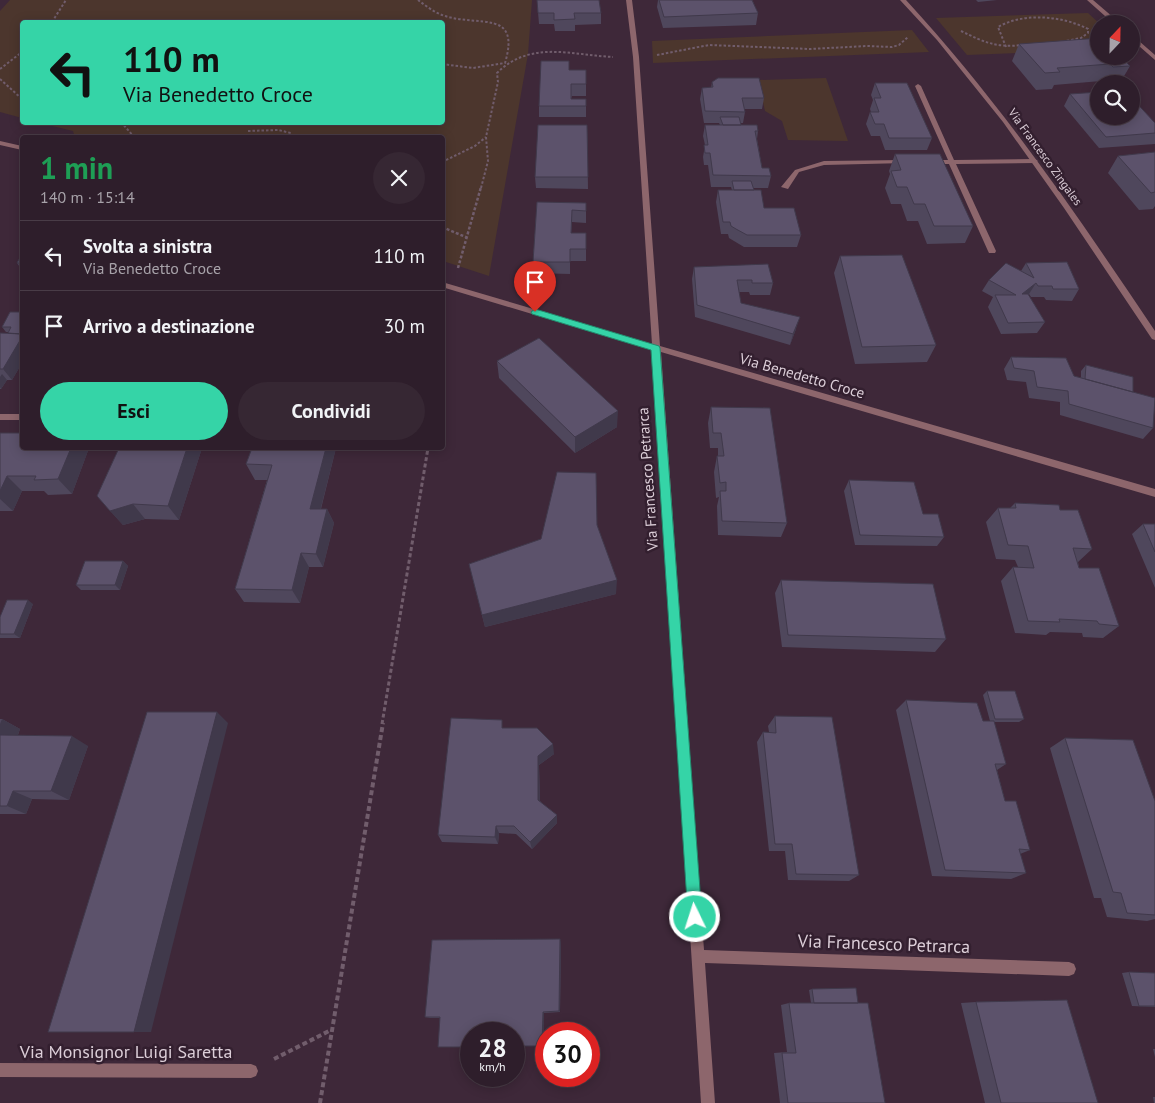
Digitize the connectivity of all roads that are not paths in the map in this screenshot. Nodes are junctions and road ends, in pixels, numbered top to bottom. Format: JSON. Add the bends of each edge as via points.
{"nodes":[{"id":1,"x":629,"y":0,"type":"edge"},
{"id":2,"x":903,"y":0,"type":"edge"},
{"id":3,"x":1090,"y":0,"type":"edge"},
{"id":4,"x":1108,"y":15,"type":"edge"},
{"id":5,"x":1140,"y":44,"type":"edge"},
{"id":6,"x":1155,"y":58,"type":"edge"},
{"id":7,"x":918,"y":86,"type":"dead end"},
{"id":8,"x":0,"y":143,"type":"edge"},
{"id":9,"x":20,"y":148,"type":"edge"},
{"id":10,"x":952,"y":161,"type":"junction"},
{"id":11,"x":1035,"y":161,"type":"junction"},
{"id":12,"x":913,"y":162,"type":"edge"},
{"id":13,"x":922,"y":162,"type":"edge"},
{"id":14,"x":785,"y":187,"type":"dead end"},
{"id":15,"x":992,"y":251,"type":"dead end"},
{"id":16,"x":445,"y":285,"type":"edge"},
{"id":17,"x":1155,"y":337,"type":"edge"},
{"id":18,"x":656,"y":348,"type":"junction"},
{"id":19,"x":0,"y":417,"type":"edge"},
{"id":20,"x":20,"y":417,"type":"edge"},
{"id":21,"x":1155,"y":493,"type":"edge"},
{"id":22,"x":698,"y":956,"type":"junction"},
{"id":23,"x":1069,"y":969,"type":"dead end"},
{"id":24,"x":0,"y":1070,"type":"edge"},
{"id":25,"x":251,"y":1071,"type":"road end"},
{"id":26,"x":708,"y":1103,"type":"edge"}],
"edges":[{"from":1,"to":18,"type":"street","name":"Via Francesco Petrarca","via":[[636,57]]},
{"from":2,"to":11,"type":"street","name":"Via Francesco Zingales","via":[[973,79]]},
{"from":3,"to":4,"type":"street"},
{"from":5,"to":6,"type":"street"},
{"from":7,"to":10,"type":"street"},
{"from":8,"to":9,"type":"street"},
{"from":10,"to":11,"type":"street"},
{"from":10,"to":13,"type":"street"},
{"from":10,"to":15,"type":"street"},
{"from":11,"to":17,"type":"street","name":"Via Francesco Zingales"},
{"from":12,"to":14,"type":"street","via":[[824,163],[797,171]]},
{"from":16,"to":18,"type":"street","name":"Via Benedetto Croce"},
{"from":18,"to":21,"type":"street","name":"Via Benedetto Croce"},
{"from":18,"to":22,"type":"street","name":"Via Francesco Petrarca"},
{"from":19,"to":20,"type":"street"},
{"from":22,"to":23,"type":"street","name":"Via Francesco Petrarca"},
{"from":22,"to":26,"type":"street","name":"Via Francesco Petrarca"},
{"from":24,"to":25,"type":"street","name":"Via Monsignor Luigi Saretta"}]}
